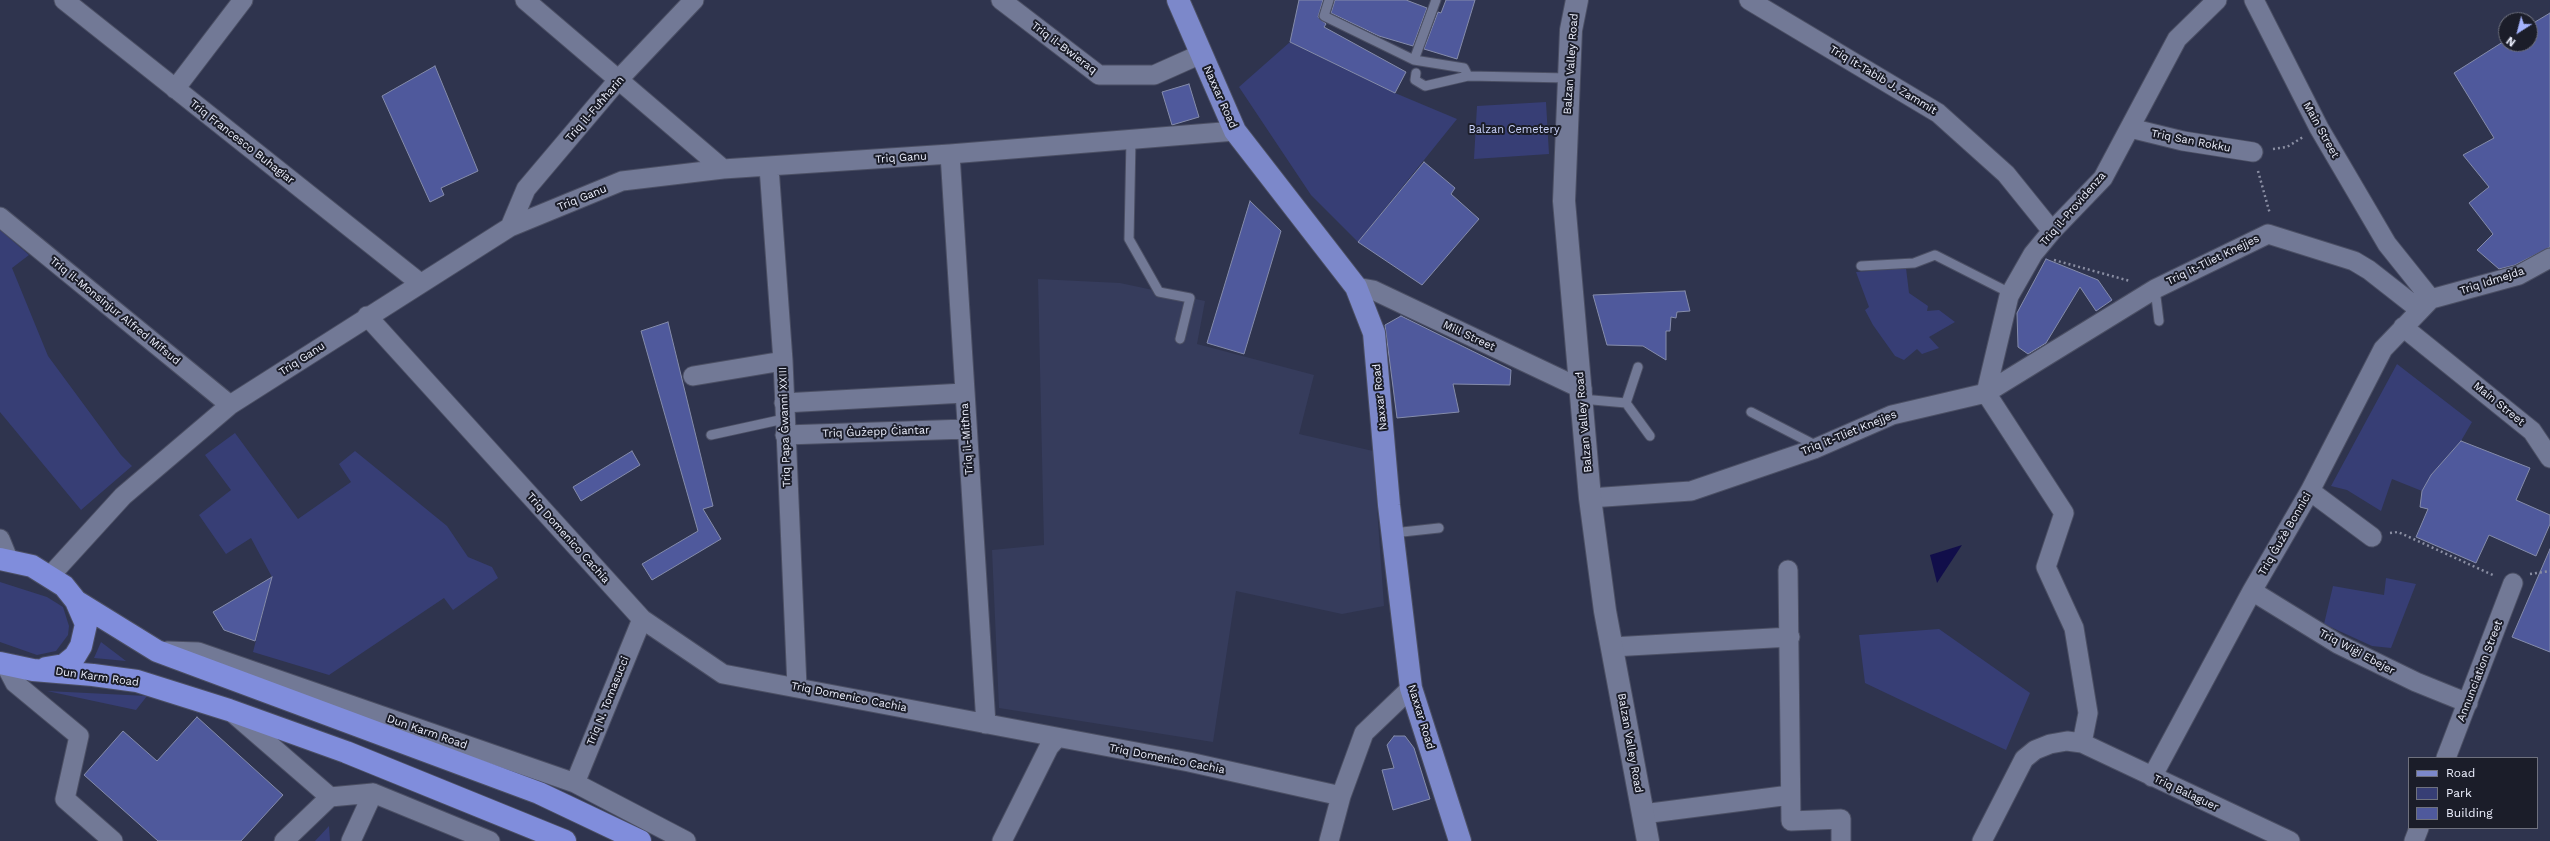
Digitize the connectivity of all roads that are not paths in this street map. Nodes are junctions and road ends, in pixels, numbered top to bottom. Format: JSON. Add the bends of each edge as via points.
{"nodes":[{"id":1,"x":64,"y":0,"type":"edge"},
{"id":2,"x":243,"y":0,"type":"edge"},
{"id":3,"x":524,"y":0,"type":"edge"},
{"id":4,"x":694,"y":0,"type":"edge"},
{"id":5,"x":1001,"y":0,"type":"edge"},
{"id":6,"x":1178,"y":0,"type":"edge"},
{"id":7,"x":1330,"y":0,"type":"edge"},
{"id":8,"x":1436,"y":0,"type":"edge"},
{"id":9,"x":1577,"y":0,"type":"edge"},
{"id":10,"x":1749,"y":0,"type":"edge"},
{"id":11,"x":2217,"y":0,"type":"edge"},
{"id":12,"x":2254,"y":0,"type":"edge"},
{"id":13,"x":1201,"y":54,"type":"junction"},
{"id":14,"x":1414,"y":60,"type":"junction"},
{"id":15,"x":1416,"y":73,"type":"dead end"},
{"id":16,"x":1468,"y":76,"type":"junction"},
{"id":17,"x":1569,"y":78,"type":"junction"},
{"id":18,"x":620,"y":79,"type":"junction"},
{"id":19,"x":175,"y":89,"type":"junction"},
{"id":20,"x":2130,"y":128,"type":"junction"},
{"id":21,"x":1234,"y":131,"type":"junction"},
{"id":22,"x":1131,"y":139,"type":"junction"},
{"id":23,"x":2253,"y":152,"type":"road end"},
{"id":24,"x":950,"y":154,"type":"junction"},
{"id":25,"x":770,"y":167,"type":"junction"},
{"id":26,"x":723,"y":169,"type":"junction"},
{"id":27,"x":0,"y":217,"type":"edge"},
{"id":28,"x":510,"y":227,"type":"junction"},
{"id":29,"x":2052,"y":231,"type":"junction"},
{"id":30,"x":2397,"y":256,"type":"junction"},
{"id":31,"x":2550,"y":258,"type":"edge"},
{"id":32,"x":1861,"y":266,"type":"dead end"},
{"id":33,"x":2370,"y":270,"type":"junction"},
{"id":34,"x":420,"y":283,"type":"junction"},
{"id":35,"x":1356,"y":287,"type":"junction"},
{"id":36,"x":2155,"y":289,"type":"junction"},
{"id":37,"x":2010,"y":293,"type":"junction"},
{"id":38,"x":2425,"y":305,"type":"junction"},
{"id":39,"x":367,"y":316,"type":"junction"},
{"id":40,"x":2159,"y":321,"type":"dead end"},
{"id":41,"x":2403,"y":327,"type":"junction"},
{"id":42,"x":1180,"y":339,"type":"dead end"},
{"id":43,"x":783,"y":361,"type":"junction"},
{"id":44,"x":1638,"y":367,"type":"dead end"},
{"id":45,"x":693,"y":376,"type":"dead end"},
{"id":46,"x":964,"y":393,"type":"junction"},
{"id":47,"x":1986,"y":393,"type":"junction"},
{"id":48,"x":1582,"y":394,"type":"junction"},
{"id":49,"x":1626,"y":403,"type":"junction"},
{"id":50,"x":230,"y":406,"type":"junction"},
{"id":51,"x":1751,"y":412,"type":"dead end"},
{"id":52,"x":784,"y":419,"type":"junction"},
{"id":53,"x":967,"y":428,"type":"junction"},
{"id":54,"x":711,"y":435,"type":"dead end"},
{"id":55,"x":1650,"y":436,"type":"dead end"},
{"id":56,"x":1818,"y":447,"type":"junction"},
{"id":57,"x":2550,"y":458,"type":"edge"},
{"id":58,"x":2310,"y":491,"type":"junction"},
{"id":59,"x":1590,"y":498,"type":"junction"},
{"id":60,"x":1439,"y":528,"type":"dead end"},
{"id":61,"x":1394,"y":533,"type":"junction"},
{"id":62,"x":2372,"y":537,"type":"road end"},
{"id":63,"x":0,"y":539,"type":"edge"},
{"id":64,"x":4,"y":560,"type":"edge"},
{"id":65,"x":1788,"y":570,"type":"dead end"},
{"id":66,"x":50,"y":576,"type":"junction"},
{"id":67,"x":2512,"y":583,"type":"road end"},
{"id":68,"x":2252,"y":592,"type":"junction"},
{"id":69,"x":76,"y":601,"type":"junction"},
{"id":70,"x":642,"y":619,"type":"junction"},
{"id":71,"x":1790,"y":637,"type":"junction"},
{"id":72,"x":1612,"y":647,"type":"junction"},
{"id":73,"x":157,"y":651,"type":"junction"},
{"id":74,"x":3,"y":664,"type":"edge"},
{"id":75,"x":33,"y":670,"type":"junction"},
{"id":76,"x":797,"y":687,"type":"junction"},
{"id":77,"x":1411,"y":688,"type":"junction"},
{"id":78,"x":2468,"y":703,"type":"junction"},
{"id":79,"x":229,"y":710,"type":"junction"},
{"id":80,"x":986,"y":724,"type":"junction"},
{"id":81,"x":1057,"y":738,"type":"junction"},
{"id":82,"x":2082,"y":743,"type":"junction"},
{"id":83,"x":2446,"y":757,"type":"edge"},
{"id":84,"x":2152,"y":777,"type":"junction"},
{"id":85,"x":575,"y":783,"type":"junction"},
{"id":86,"x":373,"y":793,"type":"junction"},
{"id":87,"x":1790,"y":795,"type":"junction"},
{"id":88,"x":1342,"y":796,"type":"junction"},
{"id":89,"x":330,"y":797,"type":"junction"},
{"id":90,"x":1643,"y":814,"type":"junction"},
{"id":91,"x":2419,"y":829,"type":"edge"},
{"id":92,"x":114,"y":841,"type":"edge"},
{"id":93,"x":284,"y":841,"type":"edge"},
{"id":94,"x":351,"y":841,"type":"edge"},
{"id":95,"x":490,"y":841,"type":"edge"},
{"id":96,"x":564,"y":841,"type":"edge"},
{"id":97,"x":640,"y":841,"type":"edge"},
{"id":98,"x":686,"y":841,"type":"edge"},
{"id":99,"x":1002,"y":841,"type":"edge"},
{"id":100,"x":1330,"y":841,"type":"edge"},
{"id":101,"x":1460,"y":841,"type":"edge"},
{"id":102,"x":1648,"y":841,"type":"edge"},
{"id":103,"x":1841,"y":841,"type":"edge"},
{"id":104,"x":1982,"y":841,"type":"edge"},
{"id":105,"x":2290,"y":841,"type":"edge"},
{"id":106,"x":2414,"y":841,"type":"edge"}],
"edges":[{"from":1,"to":19,"type":"street","name":"Triq Francesco Buhagiar"},
{"from":2,"to":19,"type":"street"},
{"from":3,"to":18,"type":"street"},
{"from":4,"to":18,"type":"street","name":"Triq il-Fuħħarin"},
{"from":5,"to":13,"type":"street","name":"Triq il-Bwieraq","via":[[1099,75],[1154,75]]},
{"from":6,"to":13,"type":"main road","name":"Naxxar Road"},
{"from":7,"to":14,"type":"lane","via":[[1324,16]]},
{"from":8,"to":14,"type":"lane"},
{"from":9,"to":17,"type":"main road","name":"Balzan Valley Road"},
{"from":10,"to":29,"type":"street","name":"Triq it-Tabib J. Zammit","via":[[1938,113],[2006,174]]},
{"from":11,"to":20,"type":"street","name":"Triq il-Providenza","via":[[2177,38]]},
{"from":12,"to":30,"type":"street","name":"Main Street","via":[[2319,128]]},
{"from":13,"to":21,"type":"main road","name":"Naxxar Road"},
{"from":14,"to":16,"type":"lane","via":[[1464,68]]},
{"from":15,"to":16,"type":"lane","via":[[1415,80],[1425,86]]},
{"from":16,"to":17,"type":"lane"},
{"from":17,"to":48,"type":"main road","name":"Balzan Valley Road","via":[[1564,201]]},
{"from":18,"to":26,"type":"street"},
{"from":18,"to":28,"type":"street","name":"Triq il-Fuħħarin","via":[[526,189]]},
{"from":19,"to":34,"type":"street","name":"Triq Francesco Buhagiar"},
{"from":20,"to":23,"type":"street","name":"Triq San Rokku","via":[[2183,142]]},
{"from":20,"to":29,"type":"street","name":"Triq il-Providenza","via":[[2102,178]]},
{"from":21,"to":22,"type":"street","name":"Triq Ganu"},
{"from":21,"to":35,"type":"main road","name":"Naxxar Road"},
{"from":22,"to":24,"type":"street","name":"Triq Ganu"},
{"from":22,"to":42,"type":"lane","via":[[1128,239],[1159,292],[1190,298]]},
{"from":24,"to":25,"type":"street","name":"Triq Ganu"},
{"from":24,"to":46,"type":"street","name":"Triq il-Mitħna"},
{"from":25,"to":26,"type":"street","name":"Triq Ganu"},
{"from":25,"to":43,"type":"street","name":"Triq Papa Ġwanni XXIII"},
{"from":26,"to":28,"type":"street","name":"Triq Ganu","via":[[622,181]]},
{"from":27,"to":50,"type":"street","name":"Triq il-Monsinjur Alfred Mifsud"},
{"from":28,"to":34,"type":"street","name":"Triq Ganu"},
{"from":29,"to":37,"type":"street","name":"Triq il-Providenza","via":[[2033,254]]},
{"from":30,"to":33,"type":"street"},
{"from":30,"to":38,"type":"street","name":"Main Street"},
{"from":31,"to":38,"type":"street","name":"Triq Idmejda","via":[[2519,275]]},
{"from":32,"to":37,"type":"lane","via":[[1914,263],[1934,255]]},
{"from":33,"to":36,"type":"street","name":"Triq it-Tliet Knejjes","via":[[2354,262],[2268,234]]},
{"from":33,"to":38,"type":"street","name":"Triq it-Tliet Knejjes"},
{"from":34,"to":39,"type":"street","name":"Triq Ganu"},
{"from":35,"to":48,"type":"street","name":"Mill Street","via":[[1373,290]]},
{"from":35,"to":61,"type":"main road","name":"Naxxar Road","via":[[1374,333],[1389,505]]},
{"from":36,"to":40,"type":"lane"},
{"from":36,"to":47,"type":"street","name":"Triq it-Tliet Knejjes"},
{"from":37,"to":47,"type":"street","name":"Triq il-Providenza"},
{"from":38,"to":41,"type":"street","name":"Triq Ġużè Bonnici"},
{"from":39,"to":50,"type":"street","name":"Triq Ganu"},
{"from":39,"to":70,"type":"street","name":"Triq Domenico Cachia"},
{"from":41,"to":57,"type":"street","name":"Main Street","via":[[2532,431]]},
{"from":41,"to":58,"type":"street","name":"Triq Ġużè Bonnici","via":[[2383,349]]},
{"from":43,"to":45,"type":"street"},
{"from":43,"to":52,"type":"street","name":"Triq Papa Ġwanni XXIII"},
{"from":44,"to":49,"type":"lane"},
{"from":46,"to":52,"type":"street"},
{"from":46,"to":53,"type":"street","name":"Triq il-Mitħna"},
{"from":47,"to":56,"type":"street","name":"Triq it-Tliet Knejjes","via":[[1892,415]]},
{"from":47,"to":82,"type":"street","via":[[2064,513],[2046,567],[2074,628],[2088,713]]},
{"from":48,"to":49,"type":"lane"},
{"from":48,"to":59,"type":"main road","name":"Balzan Valley Road"},
{"from":49,"to":55,"type":"lane"},
{"from":50,"to":66,"type":"street","name":"Triq Ganu","via":[[123,496]]},
{"from":51,"to":56,"type":"lane"},
{"from":52,"to":53,"type":"street","name":"Triq Ġużepp Ċiantar"},
{"from":52,"to":54,"type":"lane"},
{"from":52,"to":76,"type":"street","name":"Triq Papa Ġwanni XXIII"},
{"from":53,"to":80,"type":"street","name":"Triq il-Mitħna"},
{"from":56,"to":59,"type":"street","name":"Triq it-Tliet Knejjes","via":[[1691,491]]},
{"from":58,"to":62,"type":"street"},
{"from":58,"to":68,"type":"street","name":"Triq Ġużè Bonnici"},
{"from":59,"to":72,"type":"main road","name":"Balzan Valley Road"},
{"from":60,"to":61,"type":"lane"},
{"from":61,"to":77,"type":"main road","name":"Naxxar Road"},
{"from":63,"to":64,"type":"street"},
{"from":64,"to":66,"type":"highway","name":"Dun Karm Road","via":[[32,566]]},
{"from":65,"to":71,"type":"street"},
{"from":66,"to":69,"type":"highway","name":"Dun Karm Road","via":[[64,586]]},
{"from":67,"to":78,"type":"street","name":"Annunciation Street"},
{"from":68,"to":78,"type":"street","name":"Triq Wiġi Ebejer","via":[[2338,644],[2416,682]]},
{"from":68,"to":84,"type":"street","name":"Triq Ġużè Bonnici"},
{"from":69,"to":73,"type":"highway","name":"Dun Karm Road"},
{"from":69,"to":75,"type":"highway","name":"Dun Karm Road","via":[[86,624],[85,634],[75,656],[64,665]]},
{"from":70,"to":76,"type":"street","name":"Triq Domenico Cachia","via":[[722,674]]},
{"from":70,"to":85,"type":"street","name":"Triq N. Tomasucci"},
{"from":71,"to":72,"type":"street"},
{"from":71,"to":87,"type":"street"},
{"from":72,"to":90,"type":"main road","name":"Balzan Valley Road"},
{"from":73,"to":85,"type":"street","name":"Dun Karm Road","via":[[198,652]]},
{"from":73,"to":97,"type":"highway","name":"Dun Karm Road","via":[[539,793]]},
{"from":74,"to":75,"type":"highway","name":"Dun Karm Road"},
{"from":74,"to":92,"type":"street","via":[[15,683],[79,736],[65,799]]},
{"from":75,"to":79,"type":"highway","name":"Dun Karm Road","via":[[137,681]]},
{"from":76,"to":80,"type":"street","name":"Triq Domenico Cachia"},
{"from":77,"to":88,"type":"street","via":[[1364,733]]},
{"from":77,"to":101,"type":"main road","name":"Naxxar Road"},
{"from":78,"to":83,"type":"street","name":"Annunciation Street"},
{"from":79,"to":89,"type":"street","name":"Dun Karm Road"},
{"from":79,"to":96,"type":"highway","name":"Dun Karm Road","via":[[346,752]]},
{"from":80,"to":81,"type":"street","name":"Triq Domenico Cachia"},
{"from":81,"to":88,"type":"street","name":"Triq Domenico Cachia","via":[[1189,762]]},
{"from":81,"to":99,"type":"street","via":[[1049,747]]},
{"from":82,"to":84,"type":"street","name":"Triq Balaguer"},
{"from":82,"to":104,"type":"street","via":[[2067,741],[2050,744],[2035,750],[2024,759]]},
{"from":84,"to":105,"type":"street","name":"Triq Balaguer"},
{"from":85,"to":98,"type":"street","name":"Dun Karm Road"},
{"from":86,"to":89,"type":"street"},
{"from":86,"to":94,"type":"street"},
{"from":86,"to":95,"type":"street"},
{"from":87,"to":90,"type":"street"},
{"from":87,"to":103,"type":"street","via":[[1791,821],[1841,820]]},
{"from":88,"to":100,"type":"street"},
{"from":89,"to":93,"type":"street"},
{"from":90,"to":102,"type":"main road","name":"Balzan Valley Road"},
{"from":91,"to":106,"type":"street"}]}
